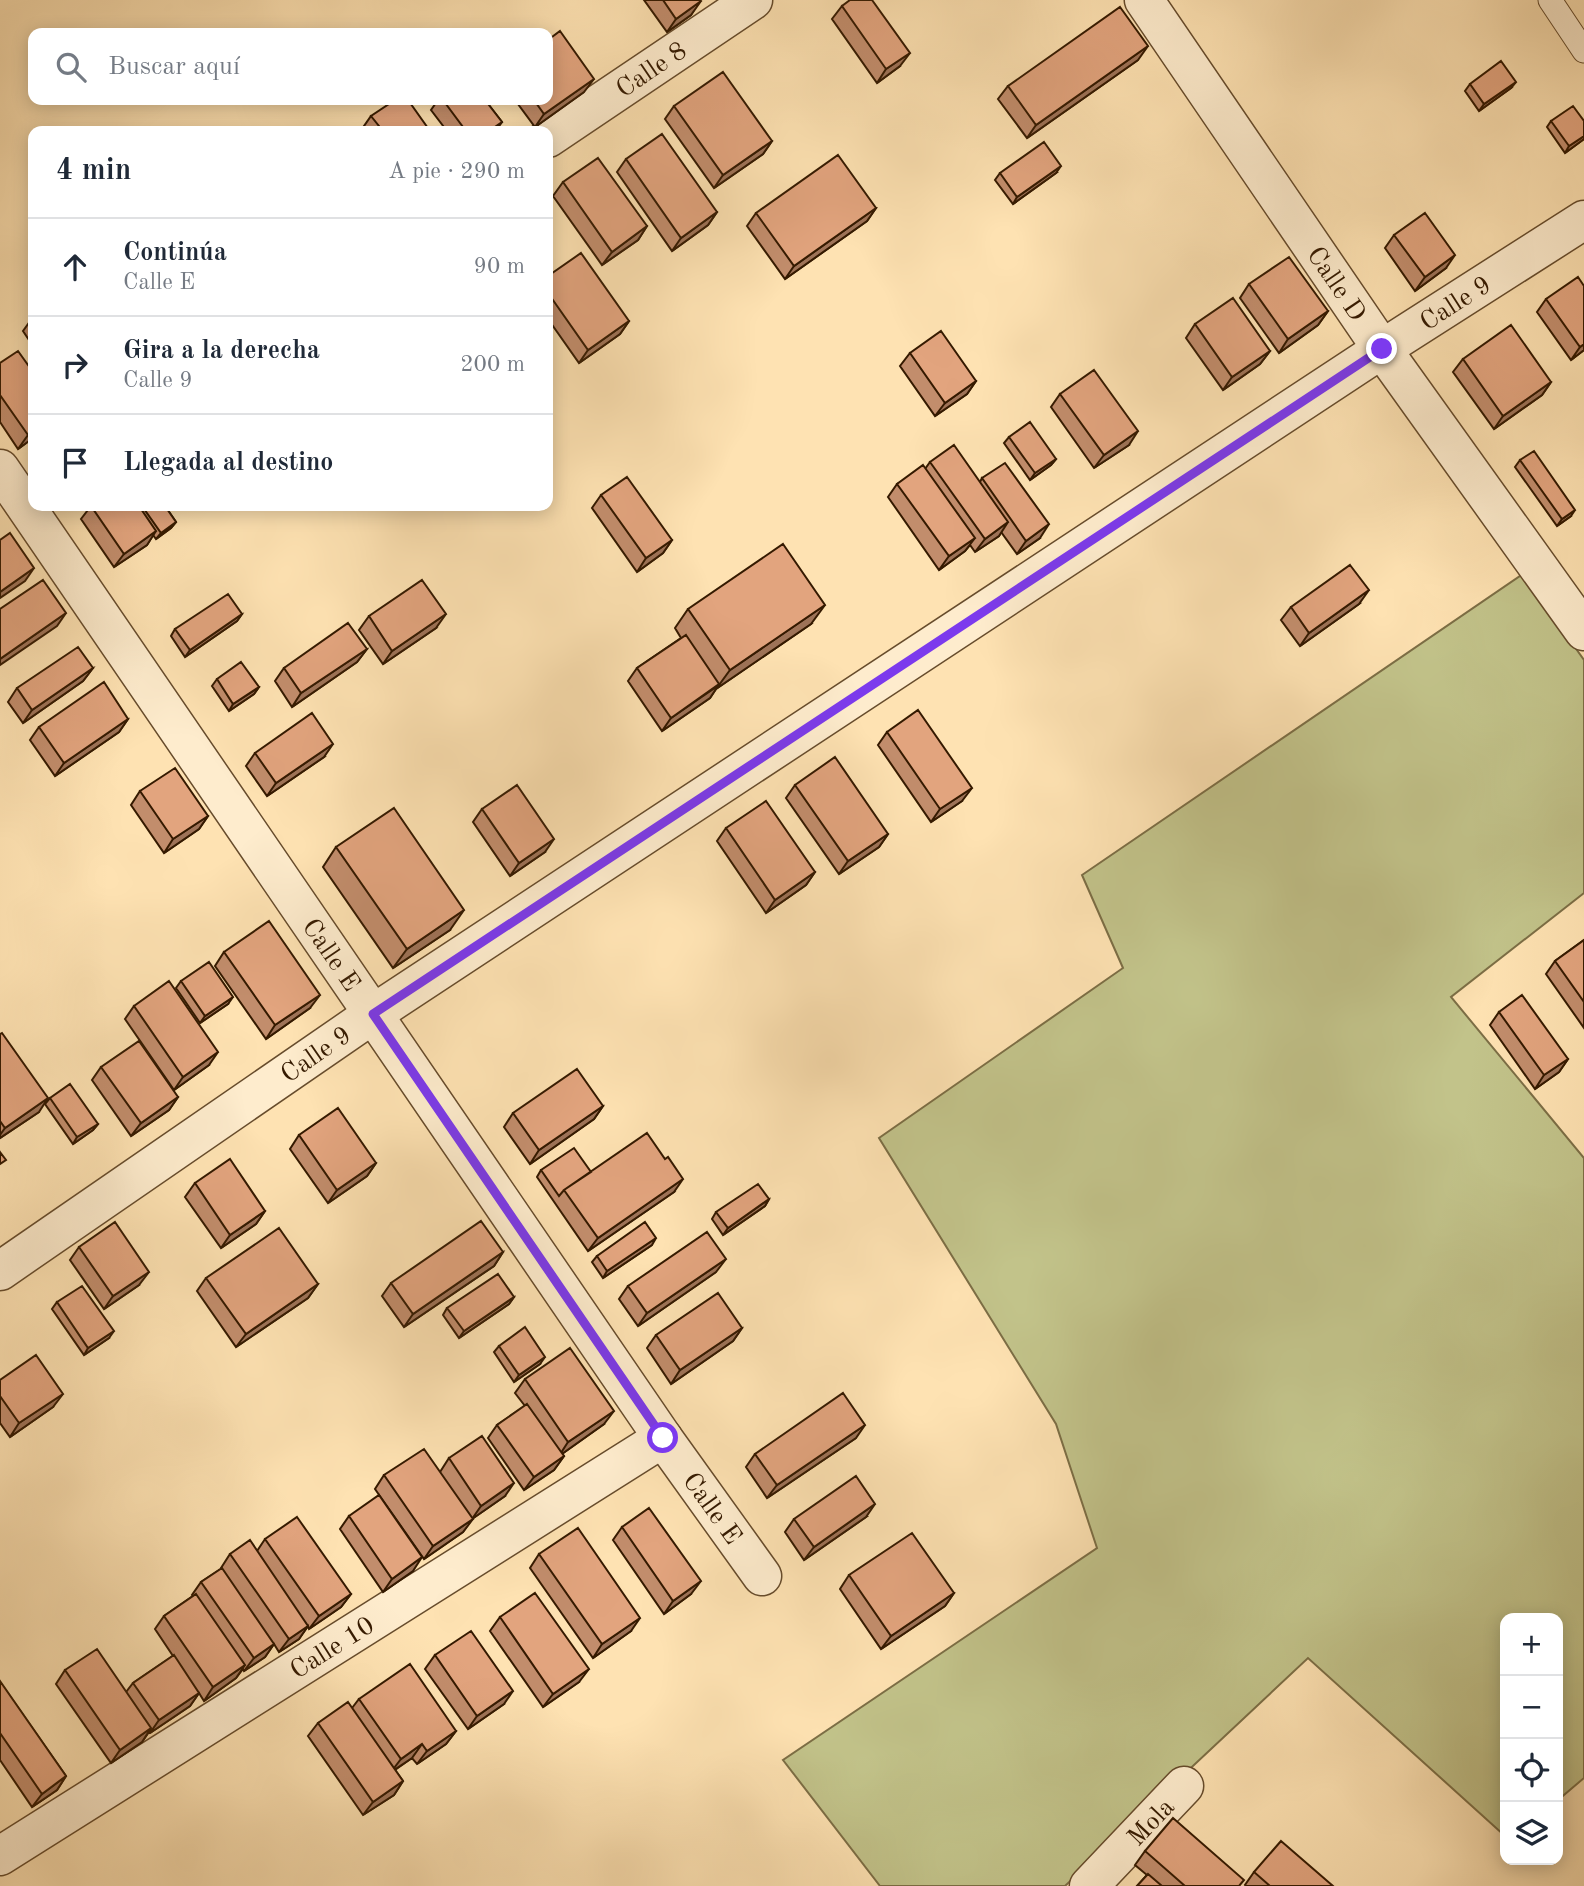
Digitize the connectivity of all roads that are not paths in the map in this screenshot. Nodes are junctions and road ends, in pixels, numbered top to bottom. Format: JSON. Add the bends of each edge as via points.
{"nodes":[{"id":1,"x":753,"y":0,"type":"edge"},
{"id":2,"x":1144,"y":0,"type":"edge"},
{"id":3,"x":1550,"y":0,"type":"edge"},
{"id":4,"x":1584,"y":51,"type":"edge"},
{"id":5,"x":553,"y":135,"type":"edge"},
{"id":6,"x":1584,"y":220,"type":"edge"},
{"id":7,"x":1382,"y":349,"type":"junction"},
{"id":8,"x":12,"y":487,"type":"edge"},
{"id":9,"x":28,"y":510,"type":"edge"},
{"id":10,"x":28,"y":511,"type":"edge"},
{"id":11,"x":1584,"y":631,"type":"edge"},
{"id":12,"x":373,"y":1014,"type":"junction"},
{"id":13,"x":0,"y":1271,"type":"edge"},
{"id":14,"x":663,"y":1438,"type":"junction"},
{"id":15,"x":762,"y":1576,"type":"dead end"},
{"id":16,"x":1184,"y":1786,"type":"dead end"},
{"id":17,"x":0,"y":1856,"type":"edge"},
{"id":18,"x":1088,"y":1886,"type":"edge"}],
"edges":[{"from":1,"to":5,"type":"street","name":"Calle 8"},
{"from":2,"to":7,"type":"street","name":"Calle D"},
{"from":3,"to":4,"type":"lane"},
{"from":6,"to":7,"type":"street","name":"Calle 9"},
{"from":7,"to":11,"type":"street","name":"Calle D"},
{"from":7,"to":12,"type":"street","name":"Calle 9"},
{"from":8,"to":9,"type":"street","name":"Calle E"},
{"from":10,"to":12,"type":"street","name":"Calle E"},
{"from":12,"to":13,"type":"street","name":"Calle 9"},
{"from":12,"to":14,"type":"street","name":"Calle E"},
{"from":14,"to":15,"type":"street","name":"Calle E"},
{"from":14,"to":17,"type":"street","name":"Calle 10"},
{"from":16,"to":18,"type":"street","name":"Mola"}]}
